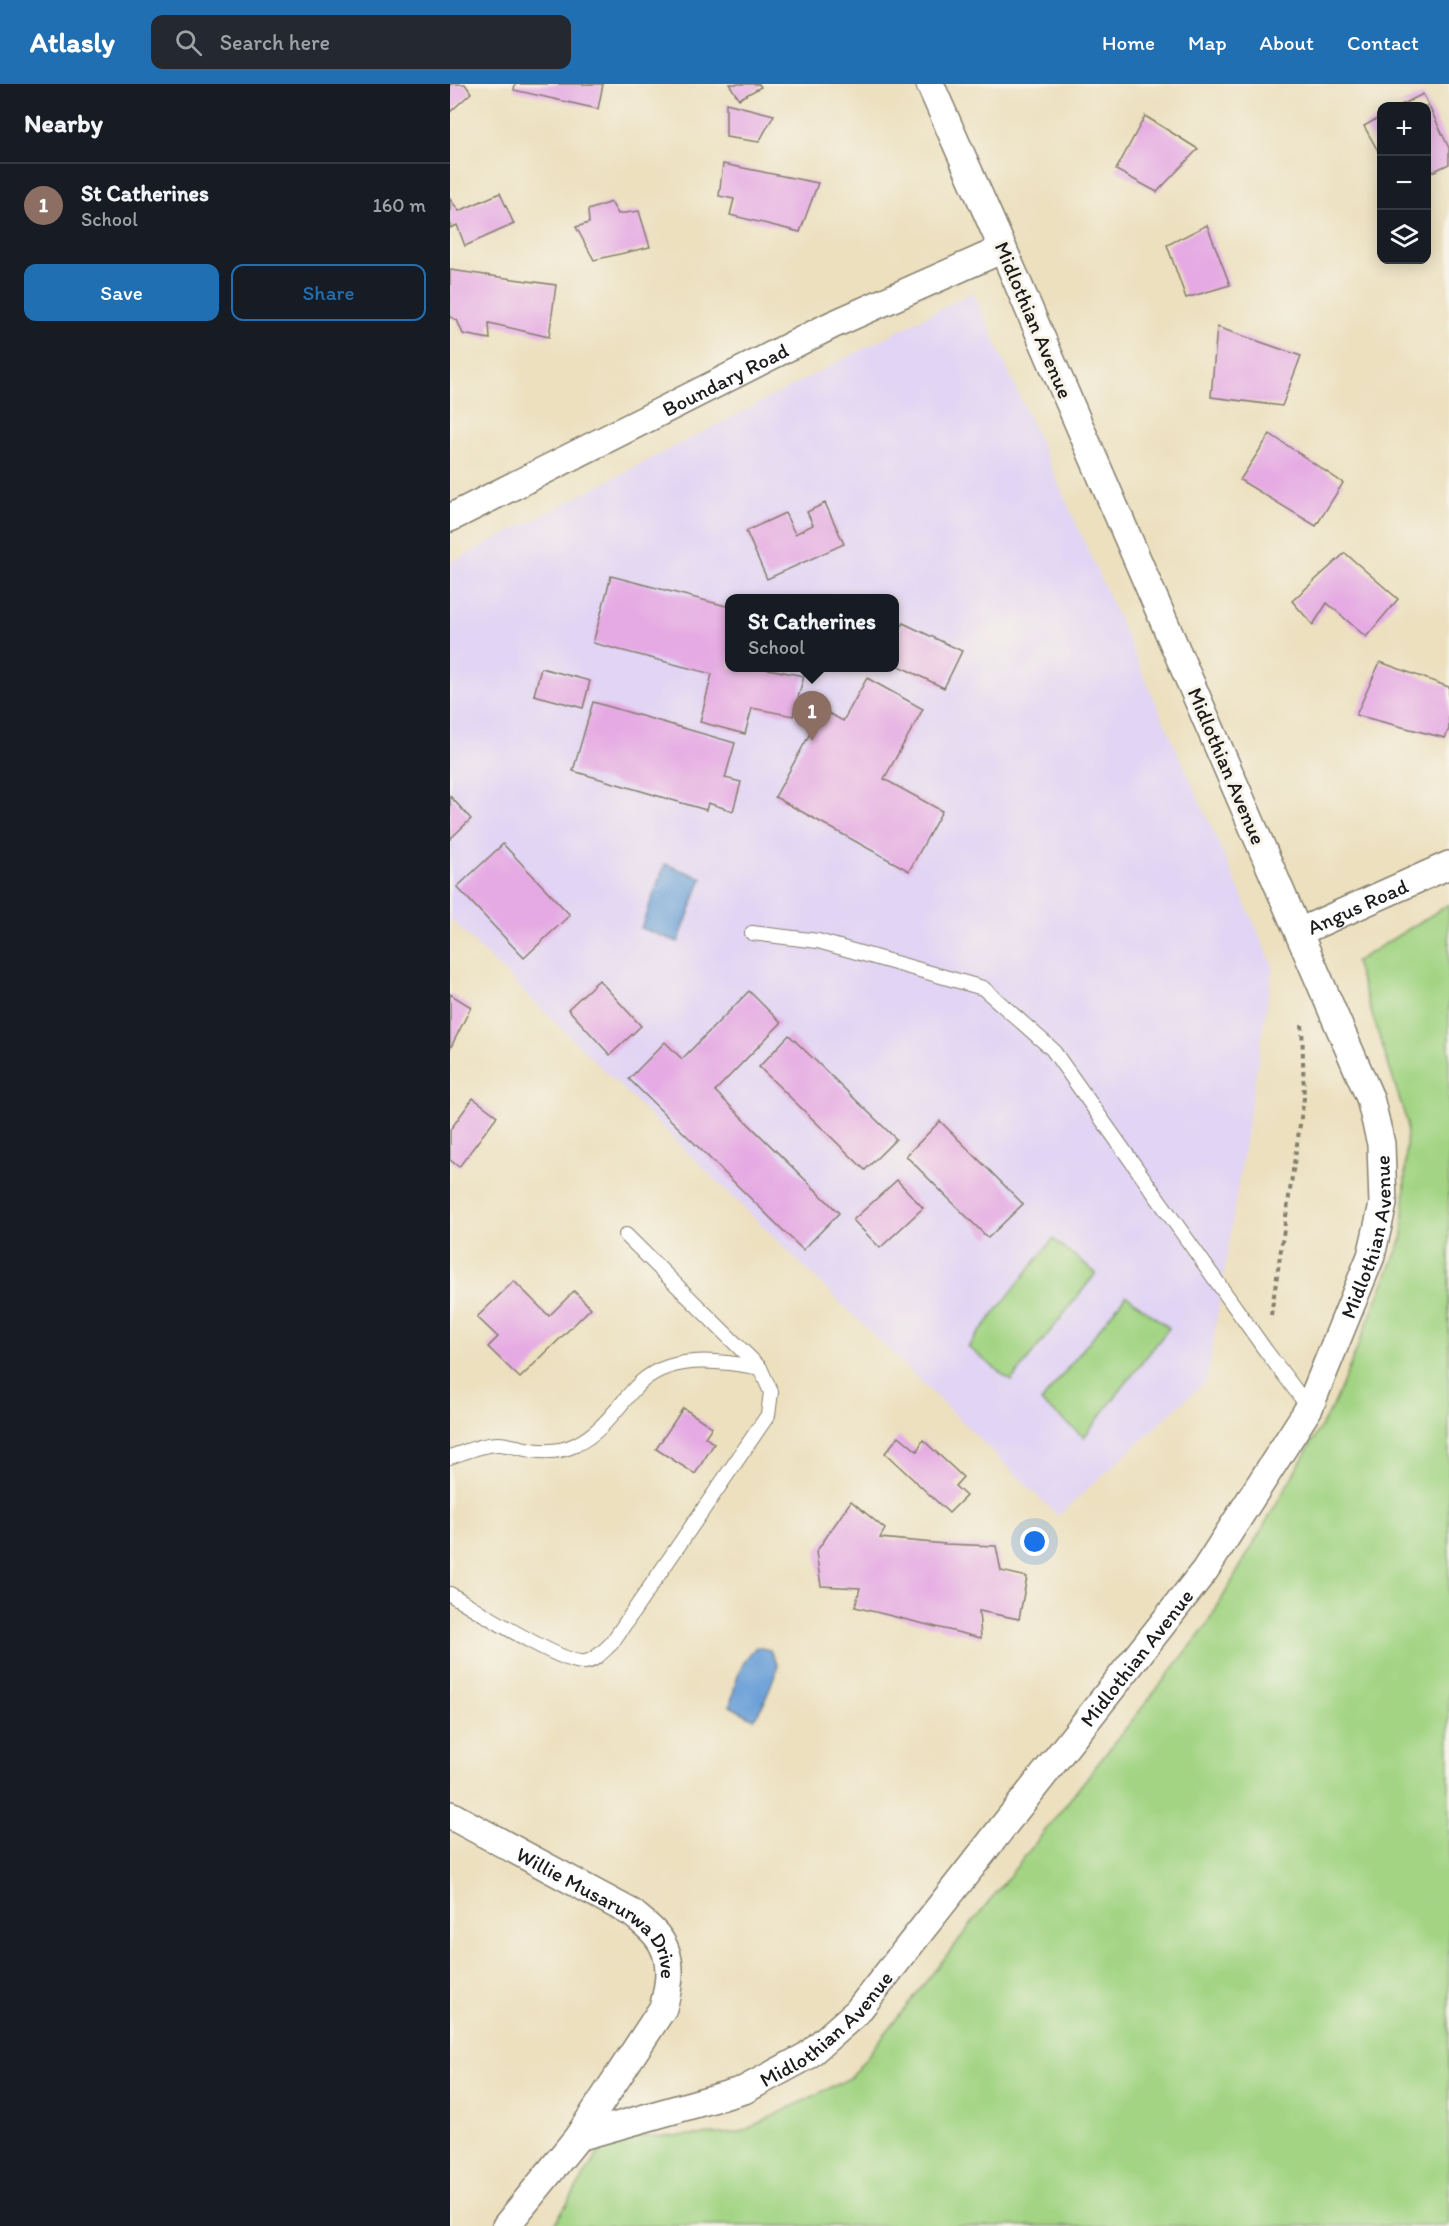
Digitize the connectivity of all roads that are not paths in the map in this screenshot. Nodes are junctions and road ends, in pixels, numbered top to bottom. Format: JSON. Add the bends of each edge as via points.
{"nodes":[{"id":1,"x":930,"y":84,"type":"edge"},
{"id":2,"x":1003,"y":249,"type":"junction"},
{"id":3,"x":450,"y":518,"type":"edge"},
{"id":4,"x":1449,"y":865,"type":"edge"},
{"id":5,"x":1299,"y":932,"type":"junction"},
{"id":6,"x":752,"y":933,"type":"dead end"},
{"id":7,"x":626,"y":1235,"type":"dead end"},
{"id":8,"x":760,"y":1368,"type":"junction"},
{"id":9,"x":1309,"y":1408,"type":"junction"},
{"id":10,"x":450,"y":1457,"type":"edge"},
{"id":11,"x":450,"y":1594,"type":"edge"},
{"id":12,"x":450,"y":1815,"type":"edge"},
{"id":13,"x":578,"y":2137,"type":"junction"},
{"id":14,"x":506,"y":2226,"type":"edge"}],
"edges":[{"from":1,"to":2,"type":"street","name":"Midlothian Avenue"},
{"from":2,"to":3,"type":"street","name":"Boundary Road","via":[[832,325]]},
{"from":2,"to":5,"type":"street","name":"Midlothian Avenue"},
{"from":4,"to":5,"type":"street","name":"Angus Road"},
{"from":5,"to":9,"type":"street","name":"Midlothian Avenue","via":[[1370,1098],[1381,1144],[1383,1204],[1371,1256]]},
{"from":6,"to":9,"type":"lane","via":[[818,941],[983,987],[1052,1049]]},
{"from":7,"to":8,"type":"lane"},
{"from":8,"to":10,"type":"lane","via":[[721,1360],[662,1368],[637,1386],[605,1425],[575,1445],[546,1452],[499,1443]]},
{"from":8,"to":11,"type":"lane","via":[[771,1392],[768,1415],[611,1644],[598,1656],[578,1663],[557,1656]]},
{"from":9,"to":13,"type":"street","name":"Midlothian Avenue","via":[[1205,1570],[857,2012],[807,2056],[744,2090]]},
{"from":12,"to":13,"type":"street","name":"Willie Musarurwa Drive","via":[[632,1913],[657,1936],[668,1960],[670,1984],[663,2008]]},
{"from":13,"to":14,"type":"street","name":"Willie Musarurwa Drive"}]}
